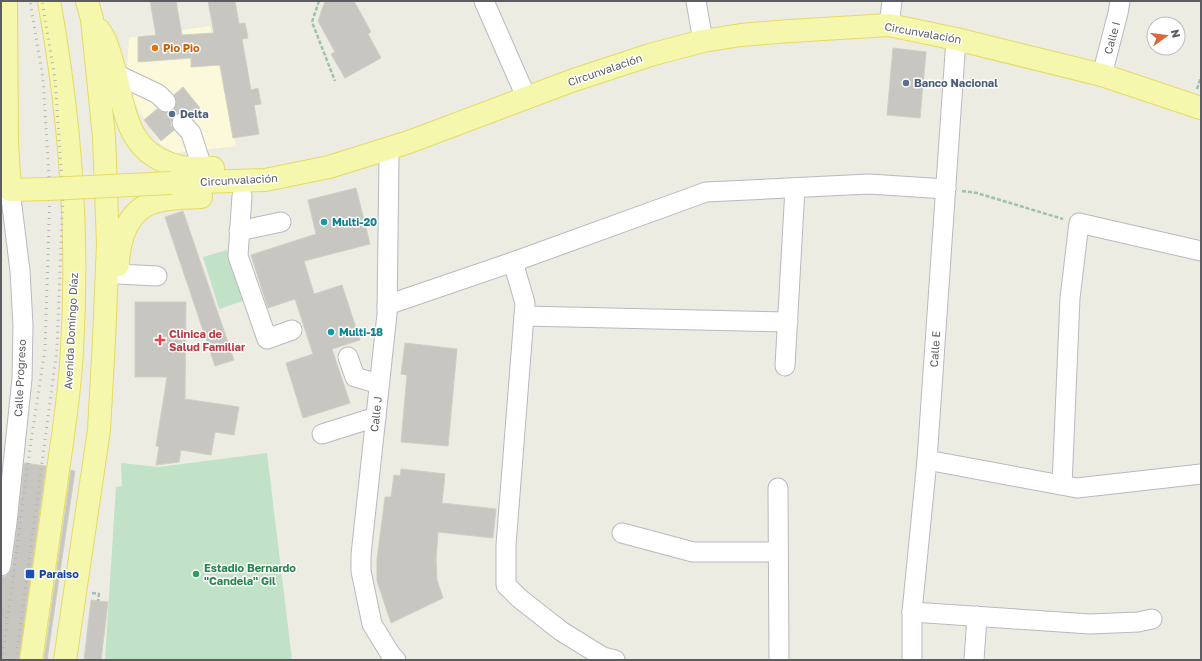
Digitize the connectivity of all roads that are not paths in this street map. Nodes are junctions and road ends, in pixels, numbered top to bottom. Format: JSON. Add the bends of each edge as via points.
{"nodes":[{"id":1,"x":49,"y":1,"type":"edge"},
{"id":2,"x":484,"y":1,"type":"edge"},
{"id":3,"x":696,"y":1,"type":"edge"},
{"id":4,"x":892,"y":1,"type":"edge"},
{"id":5,"x":1120,"y":1,"type":"edge"},
{"id":6,"x":90,"y":10,"type":"edge"},
{"id":7,"x":5,"y":14,"type":"edge"},
{"id":8,"x":889,"y":25,"type":"junction"},
{"id":9,"x":956,"y":38,"type":"junction"},
{"id":10,"x":703,"y":41,"type":"junction"},
{"id":11,"x":116,"y":74,"type":"junction"},
{"id":12,"x":1102,"y":75,"type":"junction"},
{"id":13,"x":527,"y":99,"type":"junction"},
{"id":14,"x":166,"y":102,"type":"tunnel mouth"},
{"id":15,"x":1201,"y":108,"type":"edge"},
{"id":16,"x":464,"y":122,"type":"junction"},
{"id":17,"x":182,"y":123,"type":"tunnel mouth"},
{"id":18,"x":389,"y":158,"type":"junction"},
{"id":19,"x":202,"y":167,"type":"junction"},
{"id":20,"x":795,"y":188,"type":"junction"},
{"id":21,"x":946,"y":189,"type":"junction"},
{"id":22,"x":10,"y":190,"type":"junction"},
{"id":23,"x":242,"y":196,"type":"junction"},
{"id":24,"x":281,"y":222,"type":"dead end"},
{"id":25,"x":240,"y":231,"type":"junction"},
{"id":26,"x":1201,"y":251,"type":"edge"},
{"id":27,"x":513,"y":262,"type":"junction"},
{"id":28,"x":118,"y":274,"type":"junction"},
{"id":29,"x":157,"y":276,"type":"dead end"},
{"id":30,"x":387,"y":305,"type":"junction"},
{"id":31,"x":524,"y":316,"type":"junction"},
{"id":32,"x":788,"y":322,"type":"junction"},
{"id":33,"x":292,"y":330,"type":"dead end"},
{"id":34,"x":104,"y":340,"type":"junction"},
{"id":35,"x":348,"y":357,"type":"dead end"},
{"id":36,"x":785,"y":366,"type":"dead end"},
{"id":37,"x":379,"y":384,"type":"junction"},
{"id":38,"x":376,"y":417,"type":"junction"},
{"id":39,"x":322,"y":434,"type":"dead end"},
{"id":40,"x":927,"y":460,"type":"junction"},
{"id":41,"x":1201,"y":474,"type":"edge"},
{"id":42,"x":1062,"y":485,"type":"junction"},
{"id":43,"x":778,"y":488,"type":"dead end"},
{"id":44,"x":4,"y":520,"type":"edge"},
{"id":45,"x":622,"y":533,"type":"dead end"},
{"id":46,"x":778,"y":552,"type":"junction"},
{"id":47,"x":1,"y":566,"type":"edge"},
{"id":48,"x":912,"y":612,"type":"junction"},
{"id":49,"x":978,"y":616,"type":"junction"},
{"id":50,"x":1152,"y":619,"type":"dead end"},
{"id":51,"x":31,"y":660,"type":"edge"},
{"id":52,"x":65,"y":660,"type":"edge"},
{"id":53,"x":396,"y":660,"type":"edge"},
{"id":54,"x":615,"y":660,"type":"edge"},
{"id":55,"x":779,"y":660,"type":"edge"},
{"id":56,"x":912,"y":660,"type":"edge"},
{"id":57,"x":974,"y":660,"type":"edge"}],
"edges":[{"from":1,"to":51,"type":"main road","name":"Avenida Domingo Díaz","via":[[69,141],[75,246],[72,350],[65,422]]},
{"from":2,"to":13,"type":"street"},
{"from":3,"to":10,"type":"street"},
{"from":4,"to":8,"type":"street"},
{"from":5,"to":12,"type":"street","name":"Calle I"},
{"from":6,"to":11,"type":"main road","via":[[105,38]]},
{"from":6,"to":34,"type":"main road","via":[[104,145],[108,244]]},
{"from":7,"to":22,"type":"main road"},
{"from":8,"to":9,"type":"main road","name":"Circunvalación"},
{"from":8,"to":10,"type":"main road","name":"Circunvalación","via":[[741,35]]},
{"from":9,"to":12,"type":"main road","name":"Circunvalación"},
{"from":9,"to":21,"type":"street","name":"Calle E"},
{"from":10,"to":13,"type":"main road","name":"Circunvalación","via":[[571,81]]},
{"from":11,"to":14,"type":"street","via":[[158,94]]},
{"from":11,"to":19,"type":"main road","via":[[125,115],[139,142],[160,160],[184,168]]},
{"from":12,"to":15,"type":"main road","name":"Circunvalación"},
{"from":13,"to":16,"type":"main road","name":"Circunvalación"},
{"from":16,"to":18,"type":"main road"},
{"from":16,"to":19,"type":"main road","via":[[405,130],[345,151],[295,162],[231,169]]},
{"from":16,"to":22,"type":"main road","name":"Circunvalación","bridge":true,"via":[[330,167],[265,180]]},
{"from":17,"to":19,"type":"street","via":[[191,133]]},
{"from":18,"to":23,"type":"main road","via":[[365,170],[324,183],[268,195]]},
{"from":18,"to":30,"type":"street","name":"Calle J"},
{"from":20,"to":21,"type":"street","via":[[869,184]]},
{"from":20,"to":27,"type":"street","via":[[706,192]]},
{"from":20,"to":32,"type":"street"},
{"from":21,"to":40,"type":"street","name":"Calle E"},
{"from":22,"to":44,"type":"street","name":"Calle Progreso","via":[[20,271],[23,325],[22,379]]},
{"from":23,"to":25,"type":"street"},
{"from":23,"to":28,"type":"main road","via":[[174,198],[152,202],[140,208],[132,216],[121,241]]},
{"from":24,"to":25,"type":"street"},
{"from":25,"to":33,"type":"street","via":[[238,256],[267,339]]},
{"from":26,"to":42,"type":"street","via":[[1079,223],[1070,298]]},
{"from":27,"to":30,"type":"street"},
{"from":27,"to":31,"type":"street","via":[[525,303]]},
{"from":28,"to":29,"type":"street"},
{"from":28,"to":34,"type":"main road","via":[[117,302]]},
{"from":30,"to":37,"type":"street","name":"Calle J"},
{"from":31,"to":32,"type":"street"},
{"from":31,"to":54,"type":"street","via":[[506,545],[506,585],[561,631],[603,657]]},
{"from":32,"to":36,"type":"street"},
{"from":34,"to":52,"type":"main road","via":[[99,430]]},
{"from":35,"to":37,"type":"street","via":[[355,378]]},
{"from":37,"to":38,"type":"street","name":"Calle J"},
{"from":38,"to":39,"type":"street"},
{"from":38,"to":53,"type":"street","name":"Calle J","via":[[361,571],[372,624]]},
{"from":40,"to":42,"type":"street"},
{"from":40,"to":48,"type":"street","name":"Calle E"},
{"from":41,"to":42,"type":"street","via":[[1077,488]]},
{"from":43,"to":46,"type":"street"},
{"from":44,"to":47,"type":"street","name":"Calle Progreso"},
{"from":45,"to":46,"type":"street","via":[[693,552]]},
{"from":46,"to":55,"type":"street"},
{"from":48,"to":49,"type":"street"},
{"from":48,"to":56,"type":"street","name":"Calle E"},
{"from":49,"to":50,"type":"street","via":[[1090,624]]},
{"from":49,"to":57,"type":"street"}]}
